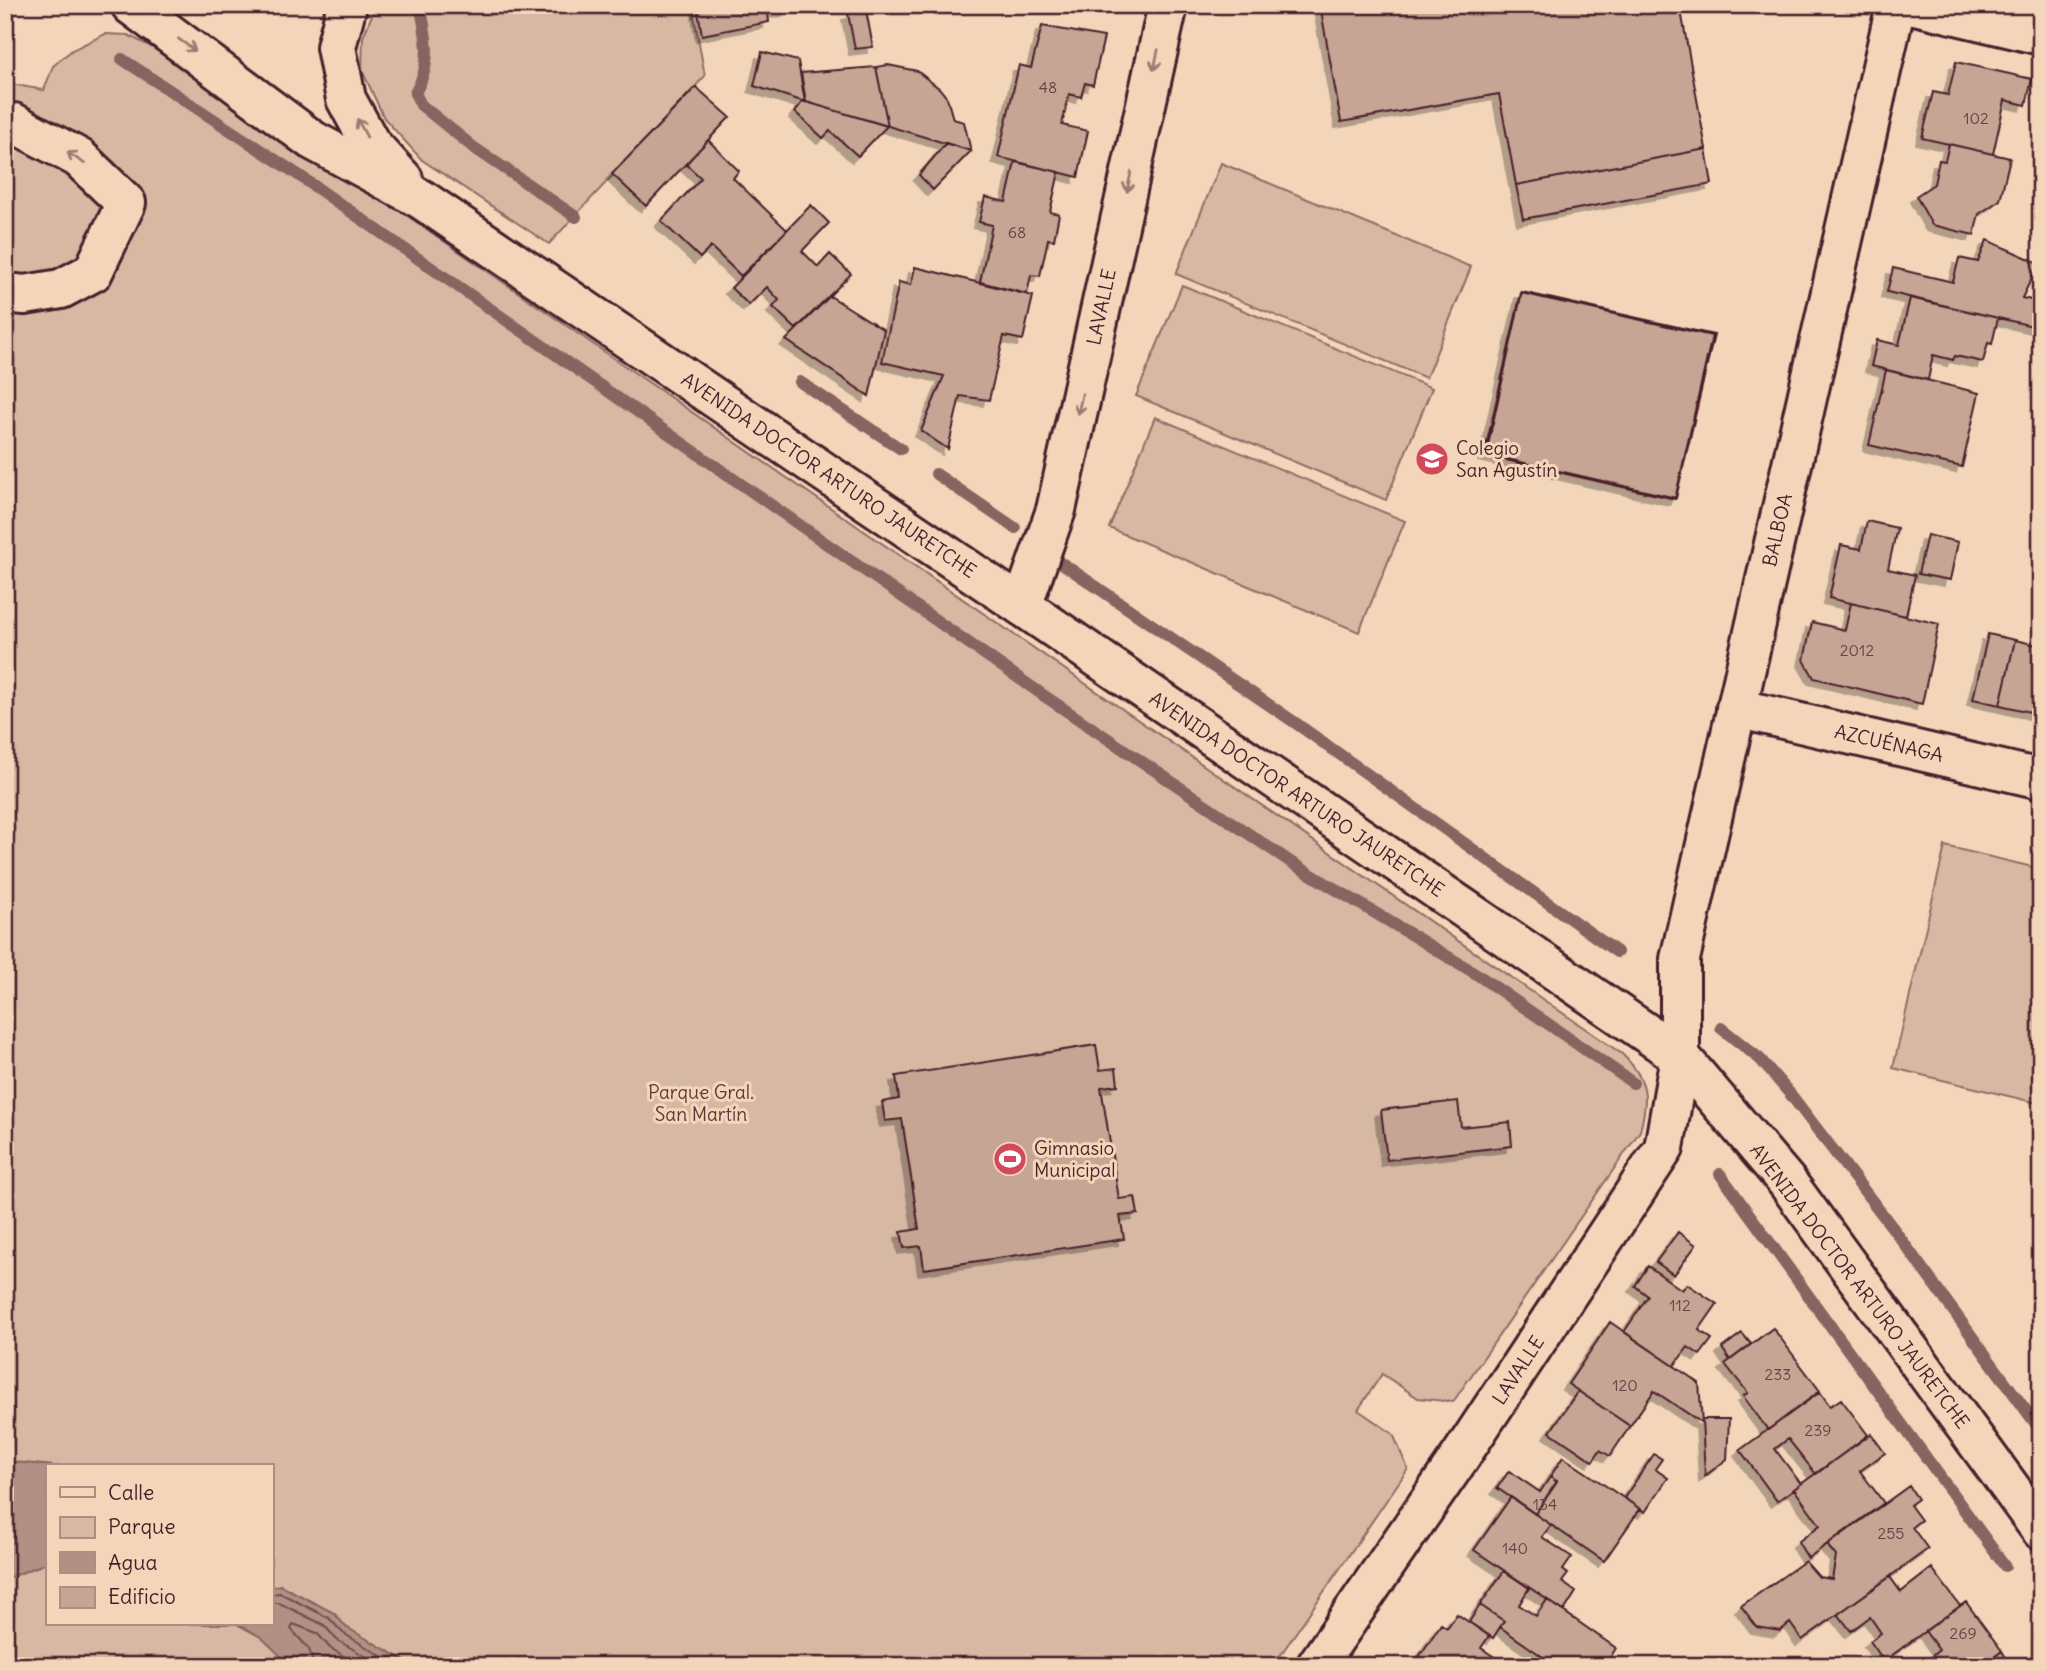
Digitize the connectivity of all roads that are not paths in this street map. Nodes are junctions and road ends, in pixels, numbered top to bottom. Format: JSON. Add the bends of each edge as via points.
{"nodes":[{"id":1,"x":131,"y":5,"type":"edge"},
{"id":2,"x":346,"y":5,"type":"edge"},
{"id":3,"x":1168,"y":5,"type":"edge"},
{"id":4,"x":1896,"y":5,"type":"edge"},
{"id":5,"x":1916,"y":5,"type":"edge"},
{"id":6,"x":2041,"y":35,"type":"edge"},
{"id":7,"x":5,"y":126,"type":"edge"},
{"id":8,"x":421,"y":199,"type":"junction"},
{"id":9,"x":5,"y":293,"type":"edge"},
{"id":10,"x":1022,"y":606,"type":"junction"},
{"id":11,"x":1737,"y":708,"type":"junction"},
{"id":12,"x":2041,"y":779,"type":"edge"},
{"id":13,"x":1680,"y":1056,"type":"junction"},
{"id":14,"x":2041,"y":1530,"type":"edge"},
{"id":15,"x":1316,"y":1666,"type":"edge"}],
"edges":[{"from":1,"to":8,"type":"street","name":"AVENIDA DOCTOR ARTURO JAURETCHE","one_way":true,"via":[[312,140]]},
{"from":8,"to":2,"type":"street","name":"AVENIDA DOCTOR ARTURO JAURETCHE","one_way":true,"via":[[370,143],[346,99],[336,47]]},
{"from":3,"to":10,"type":"street","name":"LAVALLE","one_way":true,"via":[[1056,510]]},
{"from":4,"to":11,"type":"street","name":"BALBOA"},
{"from":5,"to":6,"type":"street"},
{"from":9,"to":7,"type":"street","one_way":true,"via":[[61,289],[93,272],[126,203],[79,158],[15,123]]},
{"from":8,"to":10,"type":"street","name":"AVENIDA DOCTOR ARTURO JAURETCHE"},
{"from":10,"to":13,"type":"street","name":"AVENIDA DOCTOR ARTURO JAURETCHE"},
{"from":11,"to":12,"type":"street","name":"AZCUÉNAGA"},
{"from":11,"to":13,"type":"street","name":"BALBOA","via":[[1680,959]]},
{"from":13,"to":14,"type":"street","name":"AVENIDA DOCTOR ARTURO JAURETCHE","via":[[1787,1182]]},
{"from":13,"to":15,"type":"street","name":"LAVALLE","via":[[1664,1148]]}]}
